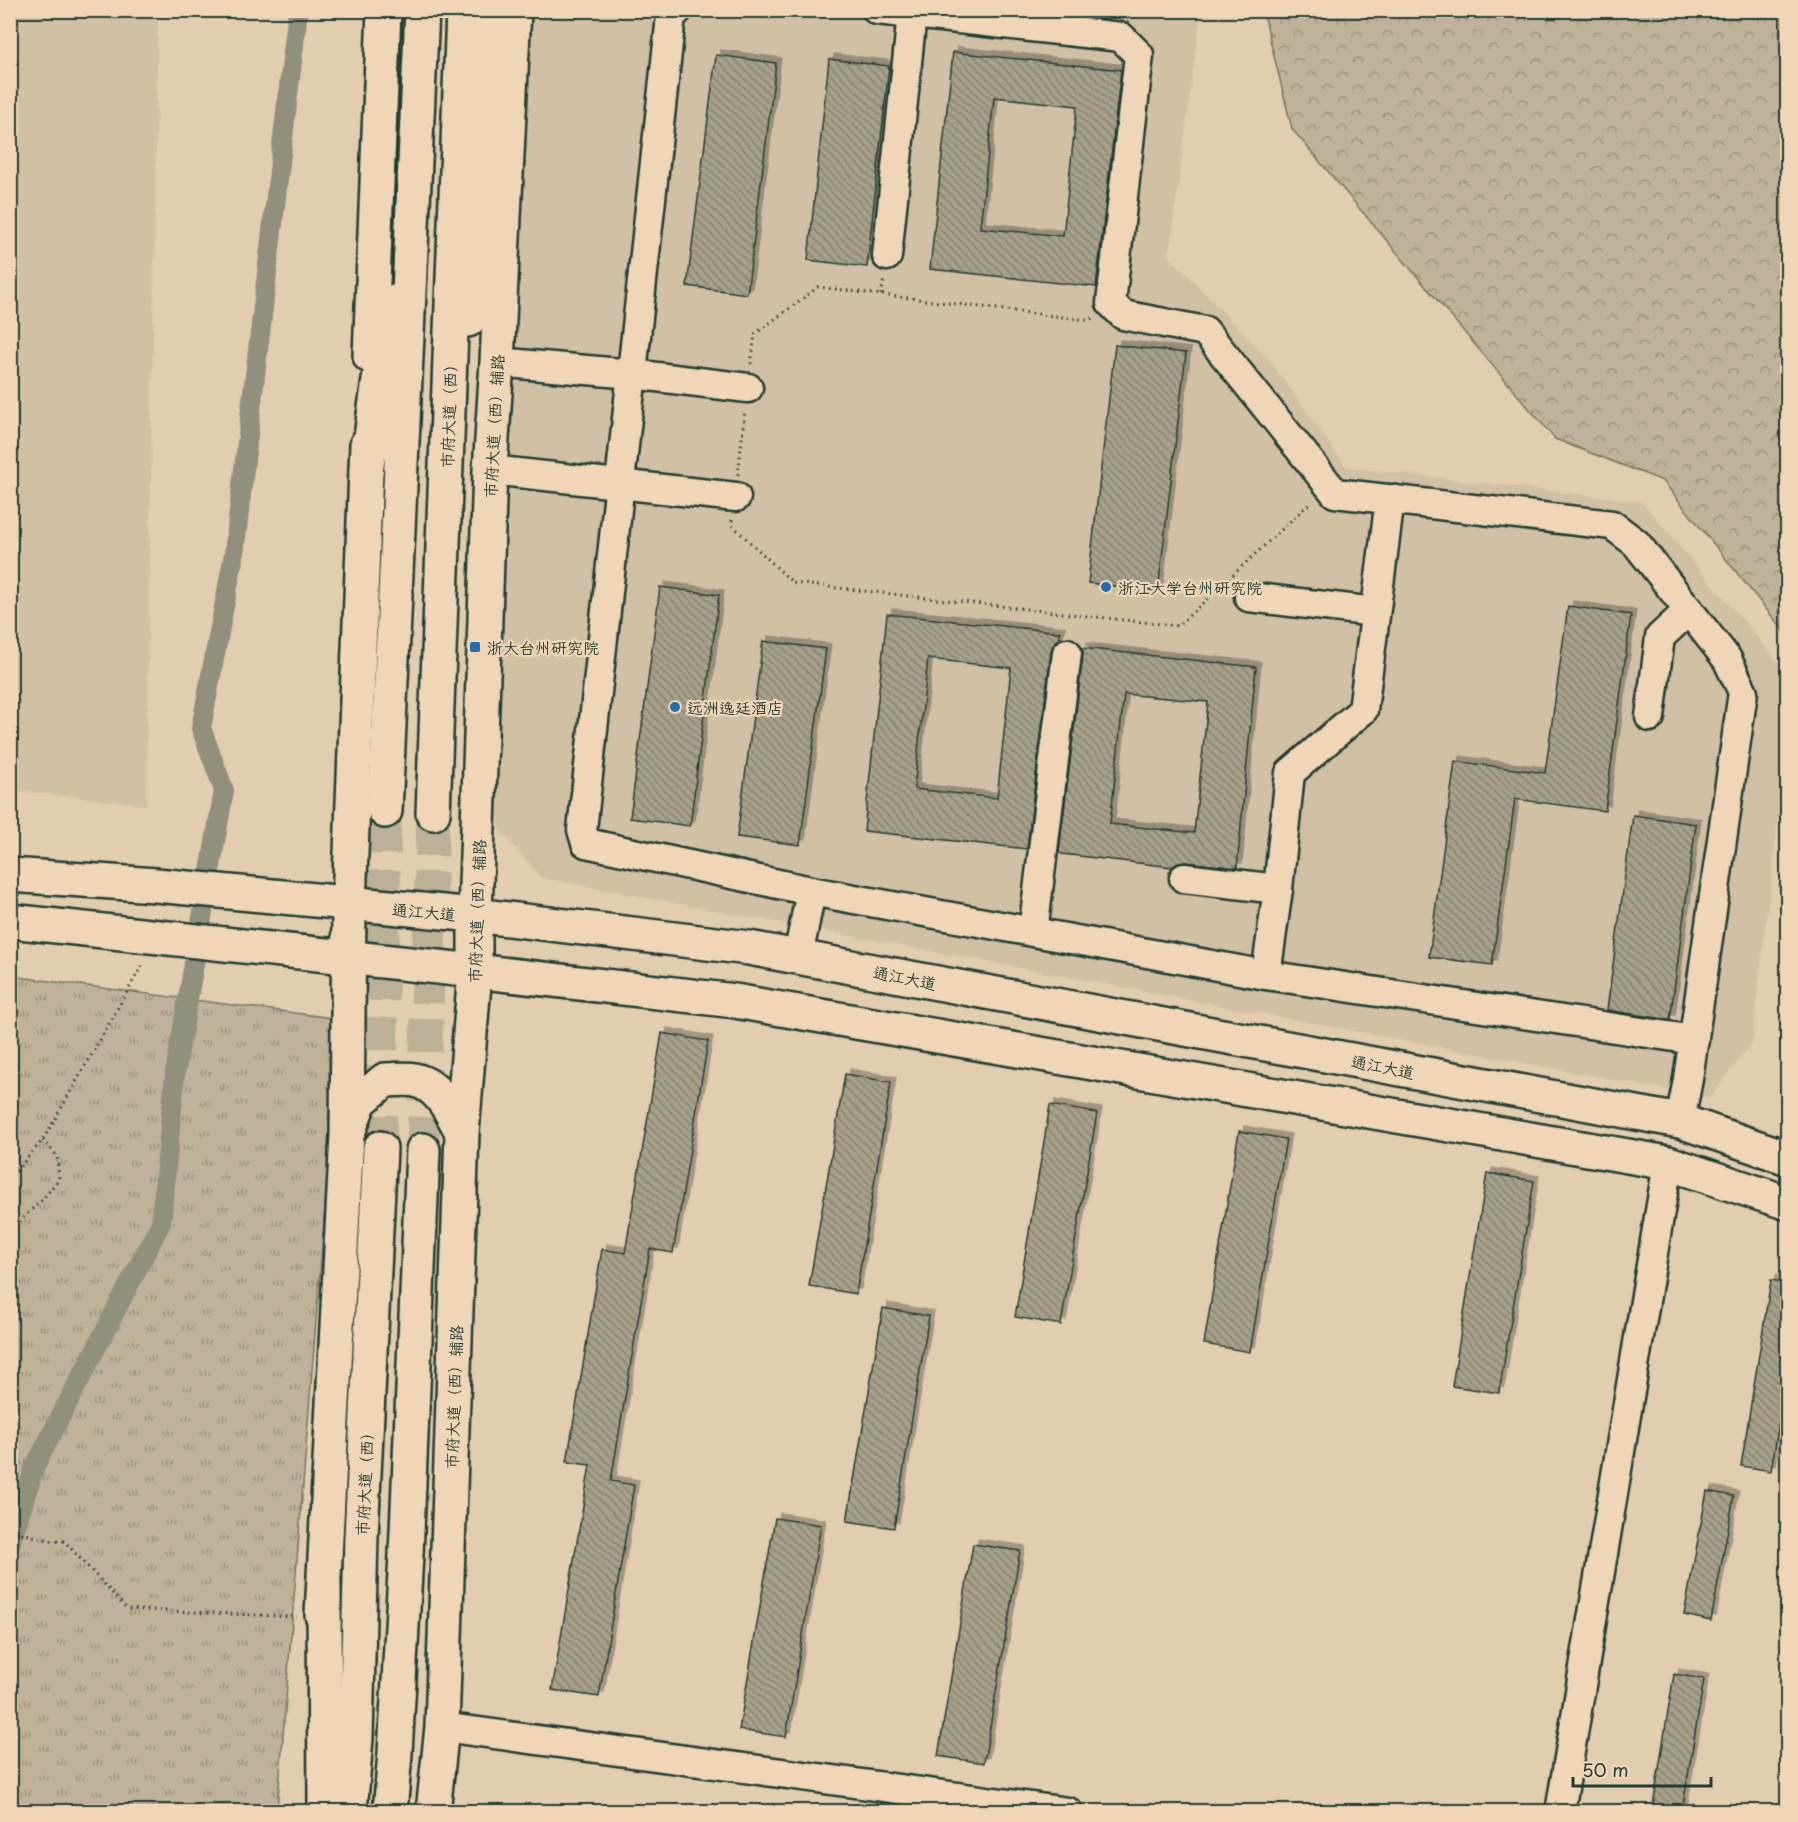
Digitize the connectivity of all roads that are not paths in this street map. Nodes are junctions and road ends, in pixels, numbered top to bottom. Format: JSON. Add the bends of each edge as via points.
{"nodes":[{"id":1,"x":384,"y":10,"type":"edge"},
{"id":2,"x":422,"y":10,"type":"edge"},
{"id":3,"x":463,"y":10,"type":"edge"},
{"id":4,"x":490,"y":10,"type":"edge"},
{"id":5,"x":514,"y":10,"type":"edge"},
{"id":6,"x":678,"y":10,"type":"edge"},
{"id":7,"x":877,"y":10,"type":"edge"},
{"id":8,"x":912,"y":14,"type":"junction"},
{"id":9,"x":418,"y":101,"type":"junction"},
{"id":10,"x":483,"y":237,"type":"junction"},
{"id":11,"x":887,"y":256,"type":"dead end"},
{"id":12,"x":497,"y":359,"type":"junction"},
{"id":13,"x":632,"y":374,"type":"junction"},
{"id":14,"x":748,"y":388,"type":"road end"},
{"id":15,"x":446,"y":449,"type":"junction"},
{"id":16,"x":490,"y":470,"type":"junction"},
{"id":17,"x":366,"y":472,"type":"junction"},
{"id":18,"x":619,"y":483,"type":"junction"},
{"id":19,"x":736,"y":497,"type":"road end"},
{"id":20,"x":1390,"y":499,"type":"junction"},
{"id":21,"x":1249,"y":597,"type":"dead end"},
{"id":22,"x":1689,"y":610,"type":"junction"},
{"id":23,"x":1375,"y":612,"type":"junction"},
{"id":24,"x":1067,"y":653,"type":"dead end"},
{"id":25,"x":1650,"y":717,"type":"dead end"},
{"id":26,"x":385,"y":811,"type":"tunnel mouth"},
{"id":27,"x":433,"y":813,"type":"tunnel mouth"},
{"id":28,"x":10,"y":875,"type":"edge"},
{"id":29,"x":1184,"y":878,"type":"dead end"},
{"id":30,"x":196,"y":889,"type":"junction"},
{"id":31,"x":1278,"y":889,"type":"junction"},
{"id":32,"x":811,"y":891,"type":"junction"},
{"id":33,"x":350,"y":904,"type":"junction"},
{"id":34,"x":475,"y":915,"type":"junction"},
{"id":35,"x":10,"y":921,"type":"edge"},
{"id":36,"x":1033,"y":932,"type":"junction"},
{"id":37,"x":174,"y":938,"type":"junction"},
{"id":38,"x":798,"y":957,"type":"junction"},
{"id":39,"x":349,"y":958,"type":"junction"},
{"id":40,"x":475,"y":971,"type":"junction"},
{"id":41,"x":1266,"y":975,"type":"junction"},
{"id":42,"x":1694,"y":1040,"type":"junction"},
{"id":43,"x":1680,"y":1121,"type":"junction"},
{"id":44,"x":462,"y":1132,"type":"junction"},
{"id":45,"x":347,"y":1134,"type":"junction"},
{"id":46,"x":380,"y":1148,"type":"tunnel mouth"},
{"id":47,"x":423,"y":1150,"type":"tunnel mouth"},
{"id":48,"x":1788,"y":1158,"type":"edge"},
{"id":49,"x":1668,"y":1162,"type":"junction"},
{"id":50,"x":1788,"y":1203,"type":"edge"},
{"id":51,"x":323,"y":1602,"type":"junction"},
{"id":52,"x":442,"y":1727,"type":"junction"},
{"id":53,"x":309,"y":1812,"type":"edge"},
{"id":54,"x":325,"y":1812,"type":"edge"},
{"id":55,"x":350,"y":1812,"type":"edge"},
{"id":56,"x":390,"y":1812,"type":"edge"},
{"id":57,"x":433,"y":1812,"type":"edge"},
{"id":58,"x":1068,"y":1812,"type":"edge"},
{"id":59,"x":1560,"y":1812,"type":"edge"}],
"edges":[{"from":1,"to":17,"type":"main road"},
{"from":2,"to":9,"type":"main road"},
{"from":3,"to":15,"type":"main road","name":"市府大道（西）"},
{"from":4,"to":10,"type":"street"},
{"from":5,"to":12,"type":"main road","name":"市府大道（西）辅路"},
{"from":6,"to":13,"type":"street","via":[[671,16]]},
{"from":7,"to":8,"type":"street"},
{"from":8,"to":11,"type":"street"},
{"from":8,"to":20,"type":"street","via":[[1122,37],[1139,55],[1111,303],[1123,315],[1205,331],[1335,493]]},
{"from":9,"to":17,"type":"main road"},
{"from":9,"to":26,"type":"main road"},
{"from":10,"to":12,"type":"main road"},
{"from":10,"to":15,"type":"main road"},
{"from":12,"to":13,"type":"street"},
{"from":12,"to":16,"type":"main road","name":"市府大道（西）辅路"},
{"from":13,"to":14,"type":"street"},
{"from":13,"to":18,"type":"street"},
{"from":15,"to":27,"type":"main road","name":"市府大道（西）"},
{"from":16,"to":18,"type":"street"},
{"from":16,"to":34,"type":"main road","name":"市府大道（西）辅路"},
{"from":17,"to":33,"type":"main road"},
{"from":18,"to":19,"type":"street"},
{"from":18,"to":32,"type":"street","via":[[582,830],[586,843]]},
{"from":20,"to":22,"type":"street","via":[[1612,525],[1636,543]]},
{"from":20,"to":23,"type":"street"},
{"from":21,"to":23,"type":"street"},
{"from":22,"to":25,"type":"street","via":[[1660,637]]},
{"from":22,"to":42,"type":"street","via":[[1727,659],[1743,692]]},
{"from":23,"to":31,"type":"street","via":[[1363,710],[1290,773]]},
{"from":24,"to":36,"type":"street"},
{"from":28,"to":30,"type":"main road","name":"通江大道"},
{"from":29,"to":31,"type":"street"},
{"from":30,"to":33,"type":"main road","name":"通江大道"},
{"from":30,"to":37,"type":"main road","via":[[213,899],[220,909],[218,922],[211,934]]},
{"from":31,"to":41,"type":"street"},
{"from":32,"to":36,"type":"street"},
{"from":32,"to":38,"type":"street"},
{"from":33,"to":34,"type":"main road","name":"通江大道"},
{"from":33,"to":39,"type":"main road"},
{"from":34,"to":38,"type":"main road","name":"通江大道"},
{"from":34,"to":40,"type":"main road","name":"市府大道（西）辅路"},
{"from":35,"to":37,"type":"main road"},
{"from":36,"to":41,"type":"street"},
{"from":37,"to":39,"type":"main road"},
{"from":38,"to":43,"type":"main road","name":"通江大道"},
{"from":39,"to":40,"type":"main road"},
{"from":39,"to":45,"type":"main road"},
{"from":40,"to":44,"type":"main road","name":"市府大道（西）辅路"},
{"from":40,"to":49,"type":"main road","via":[[735,1001]]},
{"from":41,"to":42,"type":"street"},
{"from":42,"to":43,"type":"street"},
{"from":43,"to":48,"type":"main road","name":"通江大道"},
{"from":44,"to":45,"type":"main road","via":[[444,1100],[427,1086],[414,1080],[385,1080],[360,1101]]},
{"from":44,"to":52,"type":"main road","name":"市府大道（西）辅路"},
{"from":45,"to":51,"type":"main road"},
{"from":46,"to":55,"type":"main road","name":"市府大道（西）"},
{"from":47,"to":56,"type":"main road","via":[[406,1555]]},
{"from":49,"to":50,"type":"main road"},
{"from":49,"to":59,"type":"street"},
{"from":51,"to":53,"type":"main road"},
{"from":51,"to":54,"type":"main road"},
{"from":52,"to":57,"type":"main road","name":"市府大道（西）辅路"},
{"from":52,"to":58,"type":"street"}]}
